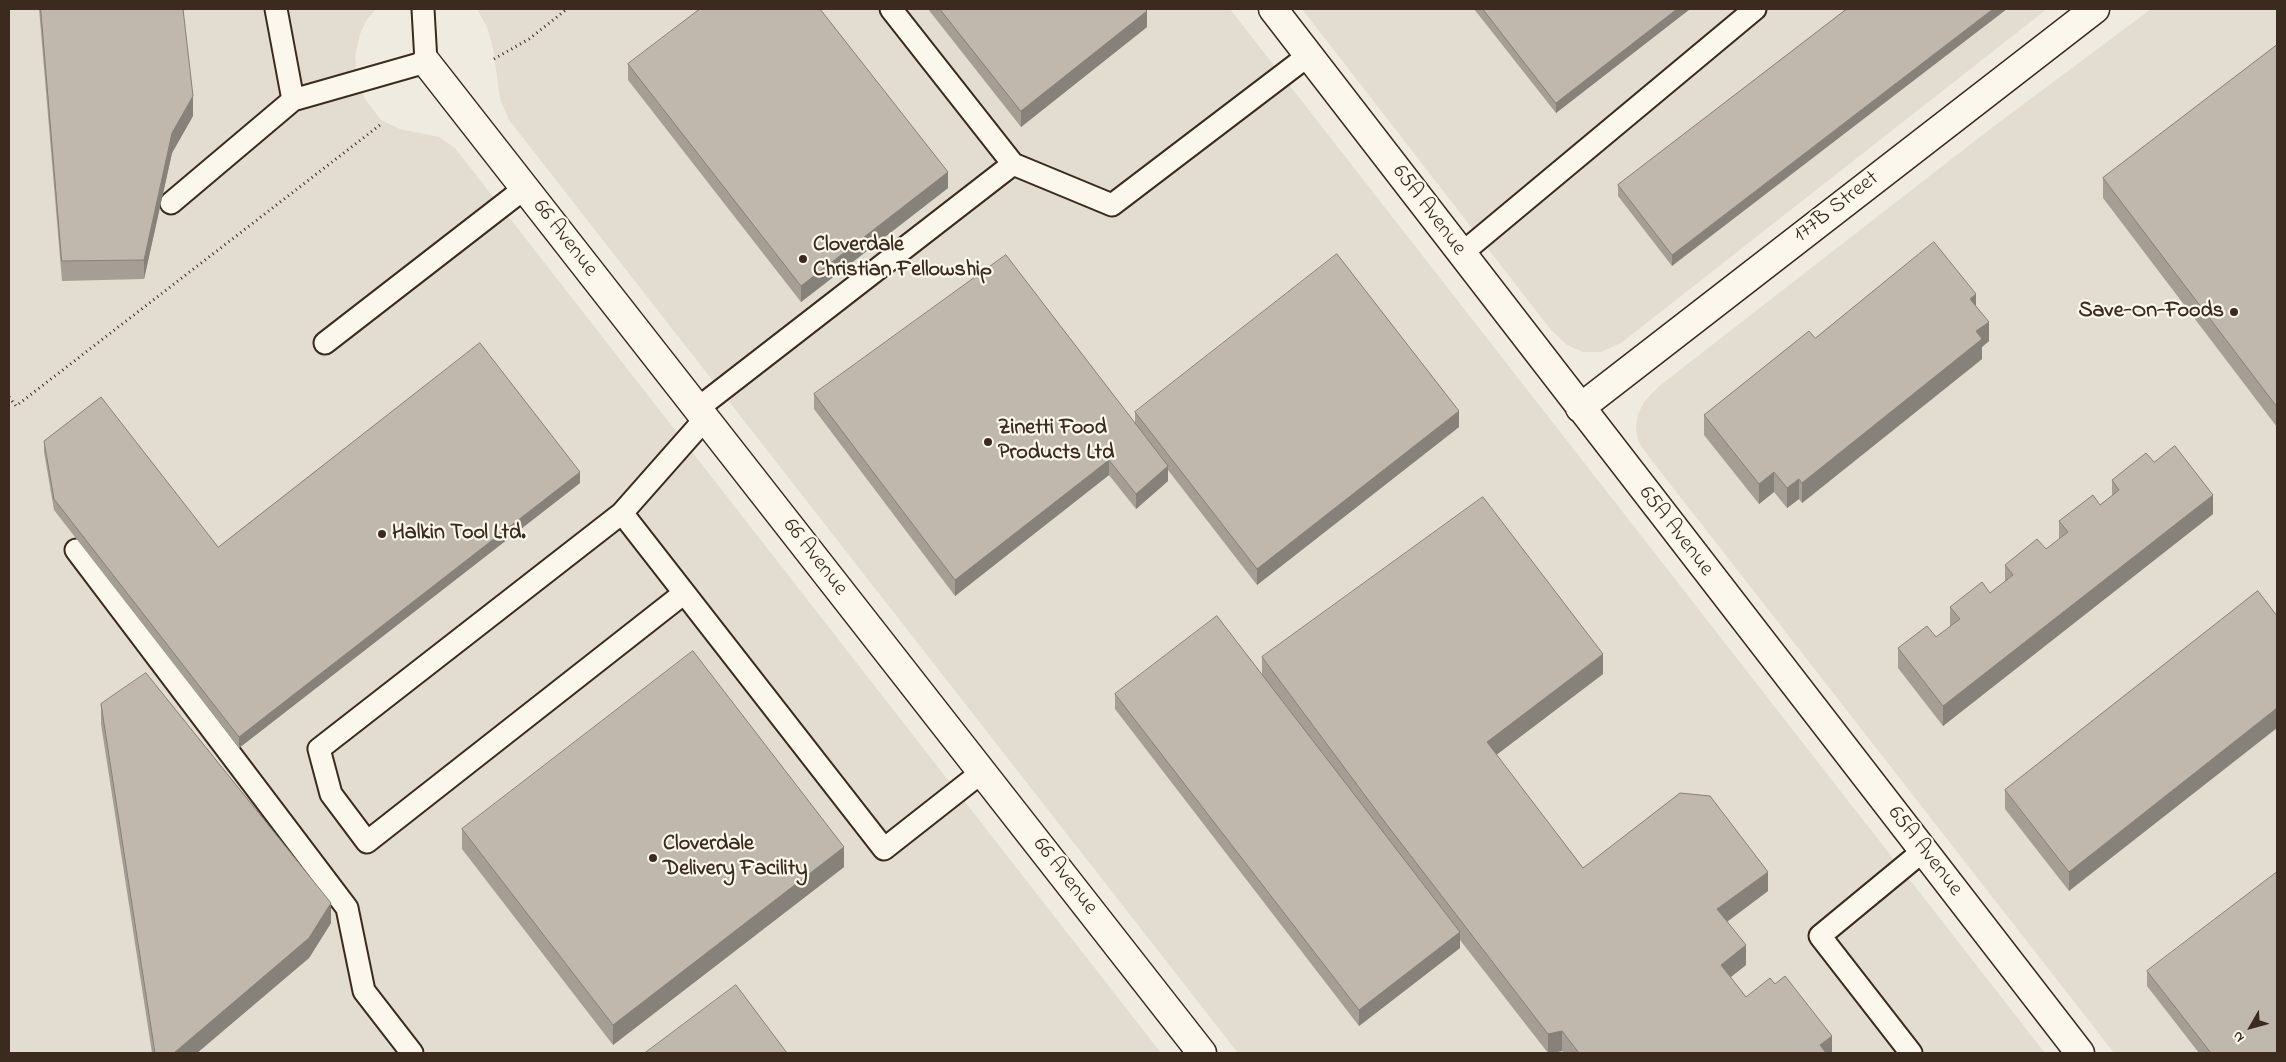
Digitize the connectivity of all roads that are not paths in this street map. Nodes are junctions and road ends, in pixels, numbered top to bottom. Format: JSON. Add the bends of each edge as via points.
{"nodes":[{"id":1,"x":276,"y":9,"type":"edge"},
{"id":2,"x":423,"y":9,"type":"edge"},
{"id":3,"x":891,"y":9,"type":"edge"},
{"id":4,"x":1273,"y":9,"type":"edge"},
{"id":5,"x":1755,"y":9,"type":"edge"},
{"id":6,"x":2095,"y":9,"type":"edge"},
{"id":7,"x":1309,"y":55,"type":"junction"},
{"id":8,"x":426,"y":62,"type":"junction"},
{"id":9,"x":293,"y":100,"type":"junction"},
{"id":10,"x":1013,"y":164,"type":"junction"},
{"id":11,"x":525,"y":188,"type":"junction"},
{"id":12,"x":171,"y":203,"type":"dead end"},
{"id":13,"x":1461,"y":254,"type":"junction"},
{"id":14,"x":325,"y":343,"type":"dead end"},
{"id":15,"x":1580,"y":408,"type":"junction"},
{"id":16,"x":701,"y":414,"type":"junction"},
{"id":17,"x":622,"y":513,"type":"junction"},
{"id":18,"x":76,"y":550,"type":"dead end"},
{"id":19,"x":683,"y":594,"type":"junction"},
{"id":20,"x":982,"y":772,"type":"junction"},
{"id":21,"x":1923,"y":851,"type":"junction"},
{"id":22,"x":412,"y":1053,"type":"edge"},
{"id":23,"x":1202,"y":1053,"type":"edge"},
{"id":24,"x":1911,"y":1053,"type":"edge"},
{"id":25,"x":2080,"y":1053,"type":"edge"}],
"edges":[{"from":1,"to":9,"type":"lane"},
{"from":2,"to":8,"type":"lane"},
{"from":3,"to":10,"type":"lane"},
{"from":4,"to":7,"type":"street","name":"65A Avenue"},
{"from":5,"to":13,"type":"lane"},
{"from":6,"to":15,"type":"street","name":"177B Street"},
{"from":7,"to":10,"type":"lane","via":[[1112,205]]},
{"from":7,"to":13,"type":"street","name":"65A Avenue"},
{"from":8,"to":9,"type":"lane"},
{"from":8,"to":11,"type":"street","name":"66 Avenue"},
{"from":9,"to":12,"type":"lane"},
{"from":10,"to":16,"type":"lane"},
{"from":11,"to":14,"type":"lane"},
{"from":11,"to":16,"type":"street","name":"66 Avenue"},
{"from":13,"to":15,"type":"street","name":"65A Avenue"},
{"from":15,"to":21,"type":"street","name":"65A Avenue"},
{"from":16,"to":17,"type":"lane"},
{"from":16,"to":20,"type":"street","name":"66 Avenue"},
{"from":17,"to":19,"type":"lane"},
{"from":17,"to":19,"type":"lane","via":[[319,750],[331,794],[367,842]]},
{"from":18,"to":22,"type":"lane","via":[[347,908],[364,991]]},
{"from":19,"to":20,"type":"lane","via":[[884,850]]},
{"from":20,"to":23,"type":"street","name":"66 Avenue"},
{"from":21,"to":24,"type":"lane","via":[[1820,936]]},
{"from":21,"to":25,"type":"street","name":"65A Avenue"}]}
